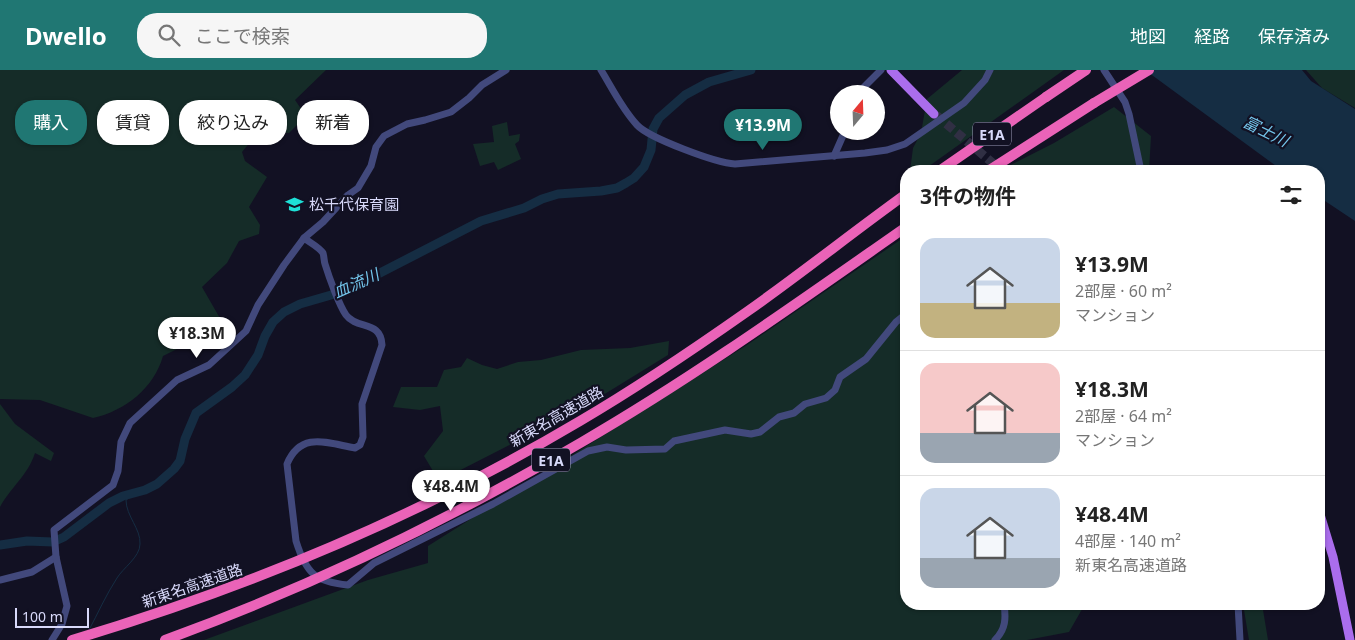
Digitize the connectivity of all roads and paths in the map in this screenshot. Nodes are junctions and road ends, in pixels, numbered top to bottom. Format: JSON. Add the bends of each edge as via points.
{"nodes":[{"id":1,"x":506,"y":70,"type":"edge"},
{"id":2,"x":601,"y":70,"type":"edge"},
{"id":3,"x":881,"y":70,"type":"edge"},
{"id":4,"x":891,"y":70,"type":"edge"},
{"id":5,"x":990,"y":70,"type":"edge"},
{"id":6,"x":1086,"y":70,"type":"edge"},
{"id":7,"x":1104,"y":70,"type":"edge"},
{"id":8,"x":1149,"y":70,"type":"edge"},
{"id":9,"x":866,"y":85,"type":"edge"},
{"id":10,"x":934,"y":114,"type":"tunnel mouth"},
{"id":11,"x":841,"y":140,"type":"edge"},
{"id":12,"x":834,"y":156,"type":"junction"},
{"id":13,"x":948,"y":165,"type":"edge"},
{"id":14,"x":997,"y":165,"type":"edge"},
{"id":15,"x":1140,"y":165,"type":"edge"},
{"id":16,"x":900,"y":198,"type":"edge"},
{"id":17,"x":900,"y":231,"type":"edge"},
{"id":18,"x":304,"y":238,"type":"junction"},
{"id":19,"x":900,"y":319,"type":"edge"},
{"id":20,"x":1325,"y":530,"type":"edge"},
{"id":21,"x":56,"y":557,"type":"junction"},
{"id":22,"x":0,"y":580,"type":"edge"},
{"id":23,"x":1005,"y":610,"type":"edge"},
{"id":24,"x":1238,"y":610,"type":"edge"},
{"id":25,"x":52,"y":640,"type":"edge"},
{"id":26,"x":72,"y":640,"type":"edge"},
{"id":27,"x":166,"y":640,"type":"edge"},
{"id":28,"x":995,"y":640,"type":"edge"},
{"id":29,"x":1240,"y":640,"type":"edge"},
{"id":30,"x":1350,"y":640,"type":"edge"}],
"edges":[{"from":1,"to":18,"type":"street","via":[[482,85],[451,112],[407,124],[384,136],[358,188]]},
{"from":2,"to":12,"type":"street","via":[[638,126],[701,156],[728,164]]},
{"from":3,"to":9,"type":"street"},
{"from":4,"to":10,"type":"main road"},
{"from":5,"to":12,"type":"street","via":[[964,103],[905,144],[887,150]]},
{"from":6,"to":13,"type":"highway","number":"E1A","bridge":true},
{"from":7,"to":15,"type":"street","via":[[1130,114]]},
{"from":8,"to":14,"type":"highway","number":"E1A","bridge":true},
{"from":11,"to":12,"type":"street"},
{"from":16,"to":26,"type":"highway","name":"新東名高速道路","number":"E1A","bridge":true,"via":[[704,341],[581,420],[466,484],[351,540],[246,582]]},
{"from":17,"to":27,"type":"highway","number":"E1A","bridge":true,"via":[[706,364],[520,478],[360,560],[249,609]]},
{"from":18,"to":19,"type":"street","via":[[323,253],[345,314],[352,321],[372,328],[382,339],[362,404],[363,437],[360,446],[310,441],[291,453],[287,464],[296,541],[307,567],[324,581],[348,585],[374,564],[493,504],[588,451],[607,447],[665,449],[674,441],[726,430],[751,434],[760,432],[779,417],[826,398],[835,390],[840,377],[866,359]]},
{"from":18,"to":21,"type":"street","via":[[258,306],[246,331],[209,365],[177,380],[130,423],[121,442],[113,485],[54,530]]},
{"from":20,"to":30,"type":"main road"},
{"from":21,"to":22,"type":"street","via":[[32,572]]},
{"from":21,"to":25,"type":"street","via":[[67,606],[62,624]]},
{"from":23,"to":28,"type":"street","via":[[1007,620]]},
{"from":24,"to":29,"type":"street"}]}
